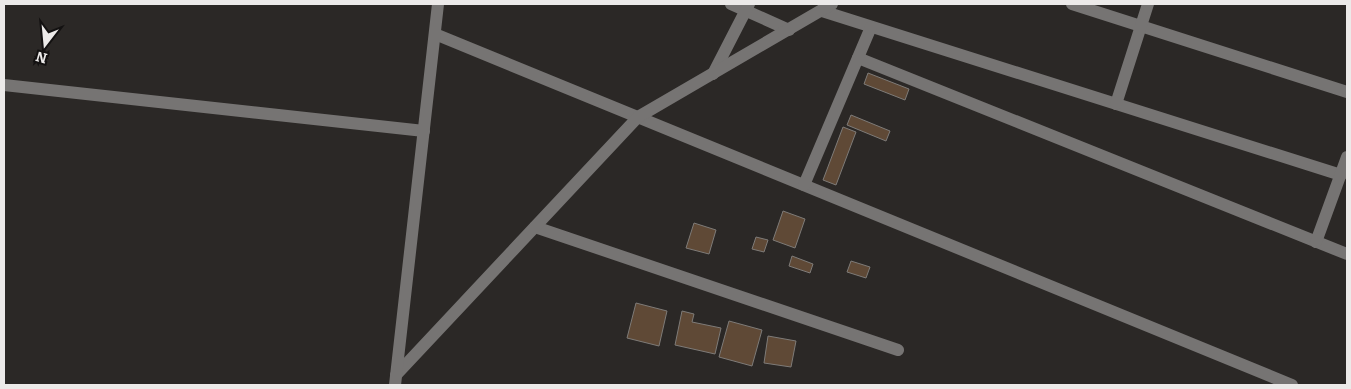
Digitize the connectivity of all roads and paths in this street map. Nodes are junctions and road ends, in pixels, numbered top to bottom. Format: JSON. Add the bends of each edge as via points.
{"nodes":[{"id":1,"x":438,"y":4,"type":"edge"},
{"id":2,"x":731,"y":4,"type":"edge"},
{"id":3,"x":1072,"y":4,"type":"edge"},
{"id":4,"x":1148,"y":4,"type":"edge"},
{"id":5,"x":748,"y":7,"type":"edge"},
{"id":6,"x":827,"y":7,"type":"edge"},
{"id":7,"x":1141,"y":26,"type":"junction"},
{"id":8,"x":871,"y":27,"type":"junction"},
{"id":9,"x":789,"y":30,"type":"junction"},
{"id":10,"x":435,"y":34,"type":"junction"},
{"id":11,"x":858,"y":58,"type":"junction"},
{"id":12,"x":713,"y":74,"type":"junction"},
{"id":13,"x":4,"y":85,"type":"edge"},
{"id":14,"x":1347,"y":92,"type":"edge"},
{"id":15,"x":1116,"y":104,"type":"junction"},
{"id":16,"x":638,"y":117,"type":"junction"},
{"id":17,"x":424,"y":131,"type":"junction"},
{"id":18,"x":1347,"y":157,"type":"edge"},
{"id":19,"x":1340,"y":175,"type":"junction"},
{"id":20,"x":804,"y":185,"type":"junction"},
{"id":21,"x":535,"y":227,"type":"junction"},
{"id":22,"x":1316,"y":242,"type":"junction"},
{"id":23,"x":1347,"y":254,"type":"edge"},
{"id":24,"x":898,"y":350,"type":"dead end"},
{"id":25,"x":396,"y":380,"type":"edge"},
{"id":26,"x":1292,"y":385,"type":"edge"}],
"edges":[{"from":1,"to":10,"type":"street"},
{"from":2,"to":5,"type":"street"},
{"from":3,"to":7,"type":"street"},
{"from":4,"to":7,"type":"street"},
{"from":5,"to":9,"type":"street"},
{"from":5,"to":12,"type":"street"},
{"from":6,"to":8,"type":"street"},
{"from":6,"to":9,"type":"street"},
{"from":7,"to":14,"type":"street"},
{"from":7,"to":15,"type":"street"},
{"from":8,"to":11,"type":"street"},
{"from":8,"to":15,"type":"street"},
{"from":9,"to":12,"type":"street"},
{"from":10,"to":16,"type":"street"},
{"from":10,"to":17,"type":"street"},
{"from":11,"to":20,"type":"street"},
{"from":11,"to":22,"type":"street"},
{"from":12,"to":16,"type":"street"},
{"from":13,"to":17,"type":"street"},
{"from":15,"to":19,"type":"street"},
{"from":16,"to":20,"type":"street"},
{"from":16,"to":21,"type":"street"},
{"from":17,"to":25,"type":"street"},
{"from":18,"to":19,"type":"street"},
{"from":19,"to":22,"type":"street"},
{"from":20,"to":26,"type":"street"},
{"from":21,"to":24,"type":"street"},
{"from":21,"to":25,"type":"street"},
{"from":22,"to":23,"type":"street"}]}
